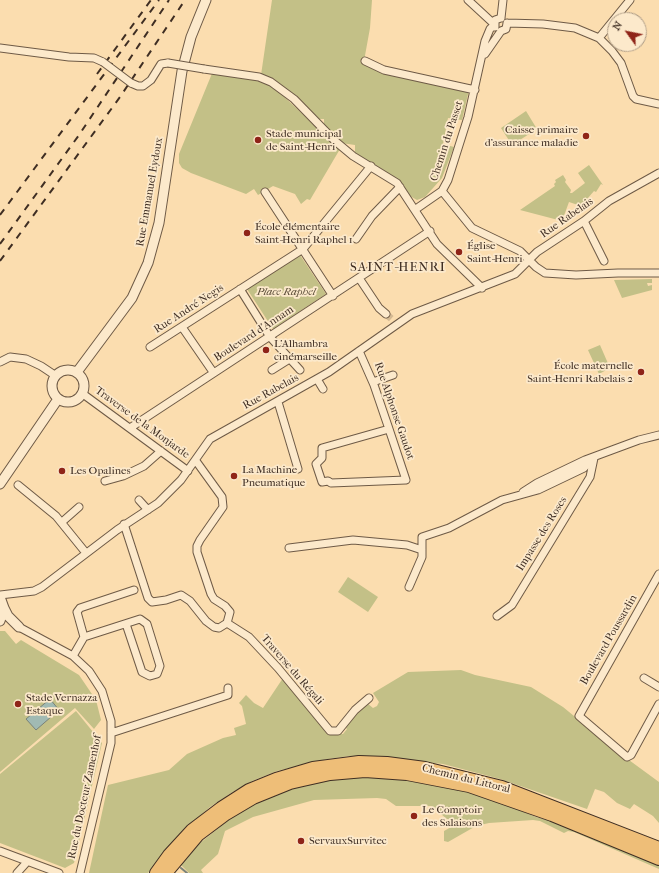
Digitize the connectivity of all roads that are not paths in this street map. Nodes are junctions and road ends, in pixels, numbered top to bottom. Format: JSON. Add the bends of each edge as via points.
{"nodes":[{"id":1,"x":206,"y":0,"type":"edge"},
{"id":2,"x":468,"y":0,"type":"edge"},
{"id":3,"x":503,"y":0,"type":"edge"},
{"id":4,"x":630,"y":0,"type":"edge"},
{"id":5,"x":501,"y":18,"type":"junction"},
{"id":6,"x":507,"y":23,"type":"junction"},
{"id":7,"x":494,"y":24,"type":"junction"},
{"id":8,"x":501,"y":31,"type":"junction"},
{"id":9,"x":599,"y":38,"type":"junction"},
{"id":10,"x":0,"y":48,"type":"edge"},
{"id":11,"x":482,"y":59,"type":"junction"},
{"id":12,"x":365,"y":61,"type":"dead end"},
{"id":13,"x":475,"y":90,"type":"junction"},
{"id":14,"x":659,"y":104,"type":"edge"},
{"id":15,"x":371,"y":166,"type":"junction"},
{"id":16,"x":659,"y":173,"type":"edge"},
{"id":17,"x":400,"y":187,"type":"junction"},
{"id":18,"x":442,"y":191,"type":"junction"},
{"id":19,"x":265,"y":192,"type":"dead end"},
{"id":20,"x":416,"y":209,"type":"junction"},
{"id":21,"x":584,"y":221,"type":"junction"},
{"id":22,"x":430,"y":231,"type":"junction"},
{"id":23,"x":356,"y":239,"type":"dead end"},
{"id":24,"x":302,"y":249,"type":"junction"},
{"id":25,"x":530,"y":260,"type":"junction"},
{"id":26,"x":604,"y":261,"type":"dead end"},
{"id":27,"x":659,"y":273,"type":"edge"},
{"id":28,"x":359,"y":278,"type":"junction"},
{"id":29,"x":482,"y":288,"type":"junction"},
{"id":30,"x":240,"y":289,"type":"junction"},
{"id":31,"x":332,"y":296,"type":"junction"},
{"id":32,"x":386,"y":314,"type":"tunnel mouth"},
{"id":33,"x":182,"y":327,"type":"junction"},
{"id":34,"x":270,"y":337,"type":"junction"},
{"id":35,"x":150,"y":347,"type":"dead end"},
{"id":36,"x":359,"y":351,"type":"junction"},
{"id":37,"x":290,"y":358,"type":"junction"},
{"id":38,"x":0,"y":362,"type":"edge"},
{"id":39,"x":272,"y":370,"type":"dead end"},
{"id":40,"x":300,"y":370,"type":"dead end"},
{"id":41,"x":77,"y":372,"type":"junction"},
{"id":42,"x":213,"y":372,"type":"junction"},
{"id":43,"x":393,"y":375,"type":"dead end"},
{"id":44,"x":56,"y":376,"type":"junction"},
{"id":45,"x":317,"y":379,"type":"junction"},
{"id":46,"x":373,"y":382,"type":"junction"},
{"id":47,"x":323,"y":389,"type":"dead end"},
{"id":48,"x":83,"y":394,"type":"junction"},
{"id":49,"x":58,"y":399,"type":"junction"},
{"id":50,"x":278,"y":402,"type":"junction"},
{"id":51,"x":130,"y":428,"type":"junction"},
{"id":52,"x":389,"y":428,"type":"junction"},
{"id":53,"x":659,"y":435,"type":"edge"},
{"id":54,"x":161,"y":451,"type":"junction"},
{"id":55,"x":594,"y":457,"type":"junction"},
{"id":56,"x":196,"y":461,"type":"junction"},
{"id":57,"x":298,"y":469,"type":"dead end"},
{"id":58,"x":188,"y":471,"type":"junction"},
{"id":59,"x":104,"y":481,"type":"dead end"},
{"id":60,"x":0,"y":484,"type":"edge"},
{"id":61,"x":18,"y":485,"type":"dead end"},
{"id":62,"x":139,"y":500,"type":"dead end"},
{"id":63,"x":79,"y":507,"type":"dead end"},
{"id":64,"x":148,"y":510,"type":"junction"},
{"id":65,"x":62,"y":522,"type":"junction"},
{"id":66,"x":124,"y":524,"type":"junction"},
{"id":67,"x":289,"y":548,"type":"dead end"},
{"id":68,"x":422,"y":550,"type":"junction"},
{"id":69,"x":86,"y":553,"type":"junction"},
{"id":70,"x":659,"y":574,"type":"edge"},
{"id":71,"x":409,"y":587,"type":"dead end"},
{"id":72,"x":134,"y":590,"type":"dead end"},
{"id":73,"x":2,"y":601,"type":"edge"},
{"id":74,"x":497,"y":616,"type":"dead end"},
{"id":75,"x":0,"y":621,"type":"edge"},
{"id":76,"x":228,"y":623,"type":"junction"},
{"id":77,"x":126,"y":624,"type":"junction"},
{"id":78,"x":0,"y":625,"type":"edge"},
{"id":79,"x":19,"y":627,"type":"junction"},
{"id":80,"x":84,"y":637,"type":"junction"},
{"id":81,"x":73,"y":656,"type":"junction"},
{"id":82,"x":644,"y":678,"type":"dead end"},
{"id":83,"x":659,"y":687,"type":"edge"},
{"id":84,"x":228,"y":688,"type":"dead end"},
{"id":85,"x":369,"y":698,"type":"dead end"},
{"id":86,"x":659,"y":704,"type":"edge"},
{"id":87,"x":111,"y":733,"type":"junction"},
{"id":88,"x":659,"y":848,"type":"edge"},
{"id":89,"x":0,"y":851,"type":"edge"},
{"id":90,"x":659,"y":859,"type":"edge"},
{"id":91,"x":27,"y":862,"type":"junction"},
{"id":92,"x":18,"y":873,"type":"edge"},
{"id":93,"x":59,"y":873,"type":"edge"},
{"id":94,"x":80,"y":873,"type":"edge"},
{"id":95,"x":156,"y":873,"type":"edge"},
{"id":96,"x":166,"y":873,"type":"edge"}],
"edges":[{"from":1,"to":41,"type":"street","name":"Rue Emmanuel Eydoux","via":[[182,71],[159,223],[151,254],[132,298]]},
{"from":2,"to":7,"type":"street"},
{"from":3,"to":5,"type":"street"},
{"from":4,"to":9,"type":"street"},
{"from":5,"to":6,"type":"street"},
{"from":5,"to":7,"type":"street","via":[[495,20]]},
{"from":6,"to":8,"type":"street","via":[[506,29]]},
{"from":6,"to":9,"type":"street","via":[[575,28]]},
{"from":7,"to":8,"type":"street"},
{"from":7,"to":11,"type":"street","name":"Chemin du Passet","via":[[488,34]]},
{"from":8,"to":11,"type":"street","name":"Chemin du Passet"},
{"from":9,"to":14,"type":"street","via":[[621,63],[633,96]]},
{"from":10,"to":15,"type":"street","bridge":true,"via":[[94,58],[138,86],[143,86],[151,80],[161,64],[168,63],[259,77],[271,82],[294,99],[353,156]]},
{"from":11,"to":13,"type":"street","name":"Chemin du Passet"},
{"from":12,"to":13,"type":"street","via":[[384,70]]},
{"from":13,"to":18,"type":"street","name":"Chemin du Passet","via":[[448,180]]},
{"from":15,"to":17,"type":"street"},
{"from":15,"to":24,"type":"street"},
{"from":16,"to":21,"type":"street","name":"Rue Rabelais","via":[[609,201]]},
{"from":17,"to":20,"type":"street"},
{"from":17,"to":23,"type":"street","via":[[372,216]]},
{"from":18,"to":20,"type":"street","name":"Chemin du Passet"},
{"from":18,"to":25,"type":"street","via":[[472,228],[520,251]]},
{"from":19,"to":24,"type":"street"},
{"from":20,"to":22,"type":"street"},
{"from":21,"to":25,"type":"street","name":"Rue Rabelais","via":[[537,252]]},
{"from":21,"to":26,"type":"street"},
{"from":22,"to":28,"type":"street","name":"Boulevard d'Annam"},
{"from":22,"to":29,"type":"street","via":[[437,244]]},
{"from":24,"to":30,"type":"street"},
{"from":24,"to":31,"type":"street"},
{"from":25,"to":27,"type":"street","via":[[546,273],[556,275]]},
{"from":25,"to":29,"type":"street","name":"Rue Rabelais","via":[[515,274]]},
{"from":28,"to":31,"type":"street","name":"Boulevard d'Annam"},
{"from":28,"to":32,"type":"street"},
{"from":29,"to":36,"type":"street","name":"Rue Rabelais","via":[[395,322]]},
{"from":30,"to":33,"type":"street","name":"Rue André Negis"},
{"from":30,"to":34,"type":"street"},
{"from":31,"to":34,"type":"street","name":"Boulevard d'Annam"},
{"from":33,"to":35,"type":"street","name":"Rue André Negis"},
{"from":33,"to":42,"type":"street"},
{"from":34,"to":37,"type":"street"},
{"from":34,"to":42,"type":"street","name":"Boulevard d'Annam"},
{"from":36,"to":45,"type":"street","name":"Rue Rabelais"},
{"from":36,"to":46,"type":"street","name":"Rue Alphonse Gaudot"},
{"from":37,"to":39,"type":"street"},
{"from":37,"to":40,"type":"street"},
{"from":38,"to":44,"type":"street","via":[[10,357],[26,359]]},
{"from":41,"to":44,"type":"street","via":[[63,370]]},
{"from":41,"to":48,"type":"street","via":[[83,379]]},
{"from":42,"to":51,"type":"street","name":"Boulevard d'Annam"},
{"from":43,"to":46,"type":"street"},
{"from":44,"to":49,"type":"street","via":[[52,385]]},
{"from":45,"to":47,"type":"street"},
{"from":45,"to":50,"type":"street","name":"Rue Rabelais"},
{"from":46,"to":52,"type":"street","name":"Rue Alphonse Gaudot"},
{"from":48,"to":49,"type":"street","via":[[69,402]]},
{"from":48,"to":51,"type":"street","name":"Traverse de la Monjarde"},
{"from":49,"to":60,"type":"street"},
{"from":50,"to":56,"type":"street","name":"Rue Rabelais","via":[[210,439]]},
{"from":50,"to":57,"type":"street"},
{"from":51,"to":54,"type":"street","name":"Traverse de la Monjarde"},
{"from":52,"to":52,"type":"street","name":"Rue Alphonse Gaudot","via":[[322,448],[322,458],[316,464],[322,482],[406,480]]},
{"from":53,"to":55,"type":"street"},
{"from":54,"to":58,"type":"street","name":"Traverse de la Monjarde"},
{"from":54,"to":59,"type":"street","via":[[144,466]]},
{"from":55,"to":68,"type":"street","via":[[584,468],[545,487],[502,500],[449,528],[422,537]]},
{"from":55,"to":74,"type":"street","name":"Impasse des Roses","via":[[590,477],[512,605]]},
{"from":56,"to":58,"type":"street","name":"Rue Rabelais"},
{"from":56,"to":76,"type":"street","via":[[222,497],[223,507],[197,546],[197,552],[211,594],[230,612]]},
{"from":58,"to":64,"type":"street","name":"Rue Rabelais"},
{"from":61,"to":65,"type":"street"},
{"from":62,"to":64,"type":"street"},
{"from":63,"to":65,"type":"street"},
{"from":64,"to":66,"type":"street","name":"Rue Rabelais"},
{"from":65,"to":69,"type":"street"},
{"from":66,"to":69,"type":"street","name":"Rue Rabelais"},
{"from":66,"to":76,"type":"street","via":[[148,598],[152,602],[181,595],[190,601],[214,628]]},
{"from":67,"to":68,"type":"street","via":[[353,540],[407,545]]},
{"from":68,"to":71,"type":"street","via":[[422,557]]},
{"from":69,"to":73,"type":"street","name":"Rue Rabelais","via":[[42,587]]},
{"from":70,"to":86,"type":"street","name":"Boulevard Poussardin","via":[[579,716],[627,757],[631,755]]},
{"from":72,"to":80,"type":"street","via":[[80,608],[78,612]]},
{"from":73,"to":75,"type":"street"},
{"from":73,"to":79,"type":"street","name":"Rue du Docteur Zamenhof","via":[[8,616]]},
{"from":76,"to":85,"type":"street","name":"Traverse du Régali","via":[[249,637],[330,731],[338,731]]},
{"from":77,"to":77,"type":"street","via":[[140,620],[147,624],[160,666],[157,674],[150,676],[142,672]]},
{"from":77,"to":80,"type":"street"},
{"from":78,"to":79,"type":"street","name":"Rue du Docteur Zamenhof"},
{"from":79,"to":81,"type":"street","name":"Rue du Docteur Zamenhof"},
{"from":80,"to":81,"type":"street"},
{"from":81,"to":87,"type":"street","name":"Rue du Docteur Zamenhof","via":[[89,671],[102,691],[111,721]]},
{"from":82,"to":83,"type":"street"},
{"from":84,"to":87,"type":"street","via":[[228,695]]},
{"from":87,"to":94,"type":"street","name":"Rue du Docteur Zamenhof","via":[[111,743]]},
{"from":88,"to":95,"type":"main road","name":"Chemin du Littoral","via":[[549,804],[487,783],[425,768],[359,762],[313,768],[249,790],[192,830]]},
{"from":89,"to":91,"type":"street"},
{"from":90,"to":96,"type":"main road","name":"Chemin du Littoral","via":[[552,815],[469,786],[419,776],[365,771],[346,772],[290,783],[253,798],[226,814],[198,836]]},
{"from":91,"to":92,"type":"street"},
{"from":91,"to":93,"type":"street"}]}
